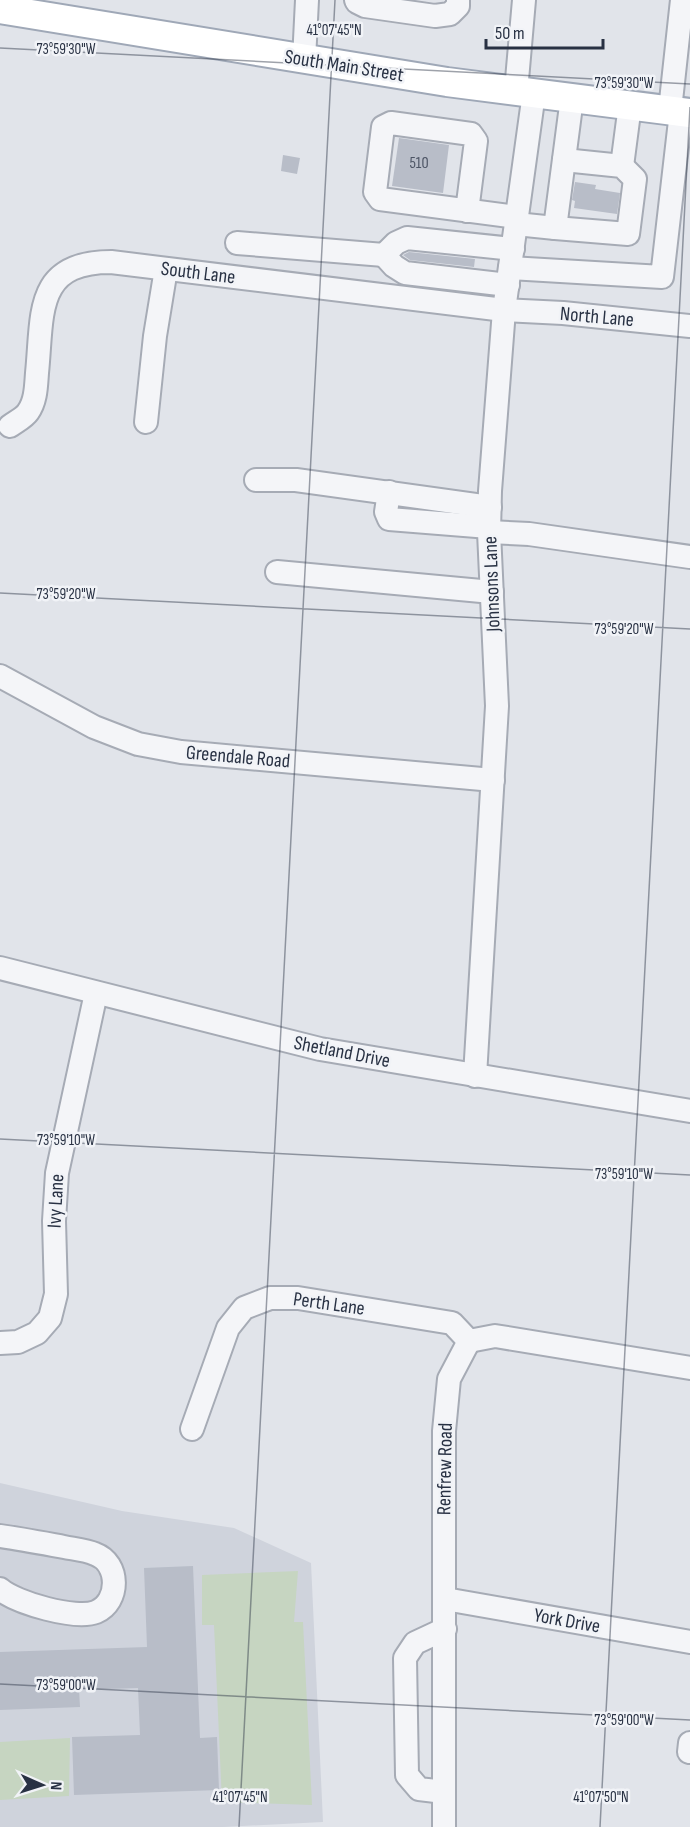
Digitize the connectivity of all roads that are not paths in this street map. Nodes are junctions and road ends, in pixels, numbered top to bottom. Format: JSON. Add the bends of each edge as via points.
{"nodes":[{"id":1,"x":307,"y":0,"type":"edge"},
{"id":2,"x":356,"y":0,"type":"edge"},
{"id":3,"x":458,"y":0,"type":"edge"},
{"id":4,"x":524,"y":0,"type":"edge"},
{"id":5,"x":682,"y":0,"type":"edge"},
{"id":6,"x":0,"y":9,"type":"edge"},
{"id":7,"x":304,"y":60,"type":"junction"},
{"id":8,"x":525,"y":92,"type":"junction"},
{"id":9,"x":572,"y":98,"type":"junction"},
{"id":10,"x":630,"y":105,"type":"junction"},
{"id":11,"x":680,"y":112,"type":"edge"},
{"id":12,"x":564,"y":159,"type":"junction"},
{"id":13,"x":622,"y":166,"type":"junction"},
{"id":14,"x":467,"y":211,"type":"junction"},
{"id":15,"x":516,"y":221,"type":"junction"},
{"id":16,"x":555,"y":228,"type":"junction"},
{"id":17,"x":237,"y":243,"type":"dead end"},
{"id":18,"x":384,"y":255,"type":"junction"},
{"id":19,"x":510,"y":268,"type":"junction"},
{"id":20,"x":166,"y":269,"type":"junction"},
{"id":21,"x":504,"y":310,"type":"junction"},
{"id":22,"x":690,"y":326,"type":"edge"},
{"id":23,"x":146,"y":422,"type":"dead end"},
{"id":24,"x":10,"y":426,"type":"dead end"},
{"id":25,"x":256,"y":480,"type":"dead end"},
{"id":26,"x":489,"y":522,"type":"junction"},
{"id":27,"x":690,"y":557,"type":"edge"},
{"id":28,"x":277,"y":572,"type":"dead end"},
{"id":29,"x":492,"y":592,"type":"junction"},
{"id":30,"x":0,"y":676,"type":"edge"},
{"id":31,"x":493,"y":780,"type":"junction"},
{"id":32,"x":0,"y":968,"type":"edge"},
{"id":33,"x":96,"y":993,"type":"junction"},
{"id":34,"x":475,"y":1076,"type":"junction"},
{"id":35,"x":690,"y":1111,"type":"edge"},
{"id":36,"x":469,"y":1341,"type":"junction"},
{"id":37,"x":0,"y":1343,"type":"edge"},
{"id":38,"x":690,"y":1368,"type":"edge"},
{"id":39,"x":192,"y":1429,"type":"dead end"},
{"id":40,"x":0,"y":1536,"type":"edge"},
{"id":41,"x":0,"y":1589,"type":"edge"},
{"id":42,"x":445,"y":1599,"type":"junction"},
{"id":43,"x":445,"y":1629,"type":"junction"},
{"id":44,"x":690,"y":1642,"type":"edge"},
{"id":45,"x":444,"y":1792,"type":"junction"},
{"id":46,"x":444,"y":1827,"type":"edge"}],
"edges":[{"from":1,"to":7,"type":"street"},
{"from":2,"to":3,"type":"street","via":[[365,6],[435,16],[450,14]]},
{"from":4,"to":8,"type":"street","name":"Johnsons Lane"},
{"from":5,"to":11,"type":"street"},
{"from":6,"to":7,"type":"main road","name":"South Main Street"},
{"from":7,"to":8,"type":"main road","name":"South Main Street"},
{"from":8,"to":9,"type":"main road","name":"South Main Street"},
{"from":8,"to":15,"type":"street","name":"Johnsons Lane"},
{"from":9,"to":10,"type":"main road","name":"South Main Street"},
{"from":9,"to":12,"type":"street"},
{"from":10,"to":11,"type":"main road","name":"South Main Street"},
{"from":10,"to":13,"type":"street"},
{"from":11,"to":19,"type":"street","via":[[663,277]]},
{"from":12,"to":13,"type":"street"},
{"from":12,"to":16,"type":"street"},
{"from":13,"to":16,"type":"street","via":[[635,179],[628,234]]},
{"from":14,"to":14,"type":"street","via":[[380,199],[375,192],[383,127],[391,123],[471,134],[476,141]]},
{"from":14,"to":15,"type":"street"},
{"from":15,"to":16,"type":"street"},
{"from":15,"to":19,"type":"street","name":"Johnsons Lane"},
{"from":17,"to":18,"type":"street"},
{"from":18,"to":19,"type":"street","via":[[405,273]]},
{"from":18,"to":19,"type":"street","via":[[407,238]]},
{"from":19,"to":21,"type":"street","name":"Johnsons Lane"},
{"from":20,"to":21,"type":"street","name":"South Lane"},
{"from":20,"to":23,"type":"street"},
{"from":20,"to":24,"type":"street","name":"South Lane","via":[[91,262],[67,270],[51,285],[43,306],[36,395],[27,414]]},
{"from":21,"to":22,"type":"street","name":"North Lane"},
{"from":21,"to":26,"type":"street","name":"Johnsons Lane"},
{"from":25,"to":26,"type":"street","via":[[296,480],[389,492]]},
{"from":26,"to":27,"type":"street","via":[[529,534]]},
{"from":26,"to":29,"type":"street","name":"Johnsons Lane"},
{"from":28,"to":29,"type":"street"},
{"from":29,"to":31,"type":"street","name":"Johnsons Lane","via":[[497,706]]},
{"from":30,"to":31,"type":"street","name":"Greendale Road","via":[[94,727],[138,744],[182,752]]},
{"from":31,"to":34,"type":"street","name":"Johnsons Lane"},
{"from":32,"to":33,"type":"street","name":"Shetland Drive"},
{"from":33,"to":34,"type":"street","name":"Shetland Drive","via":[[320,1049]]},
{"from":33,"to":37,"type":"street","name":"Ivy Lane","via":[[57,1173],[56,1294],[50,1318],[37,1333],[18,1342]]},
{"from":34,"to":35,"type":"street","name":"Shetland Drive"},
{"from":36,"to":38,"type":"street","via":[[495,1336]]},
{"from":36,"to":39,"type":"street","name":"Perth Lane","via":[[452,1323],[298,1298],[270,1298],[244,1308],[228,1328]]},
{"from":36,"to":42,"type":"street","name":"Renfrew Road","via":[[449,1379],[444,1431]]},
{"from":40,"to":41,"type":"street","via":[[97,1554],[111,1567],[115,1578],[105,1608],[79,1615],[24,1601]]},
{"from":42,"to":43,"type":"street","name":"Renfrew Road"},
{"from":42,"to":44,"type":"street","name":"York Drive"},
{"from":43,"to":45,"type":"street","name":"Renfrew Road"},
{"from":43,"to":45,"type":"street","via":[[415,1643],[405,1658],[407,1775],[419,1789]]},
{"from":45,"to":46,"type":"street","name":"Renfrew Road"}]}
